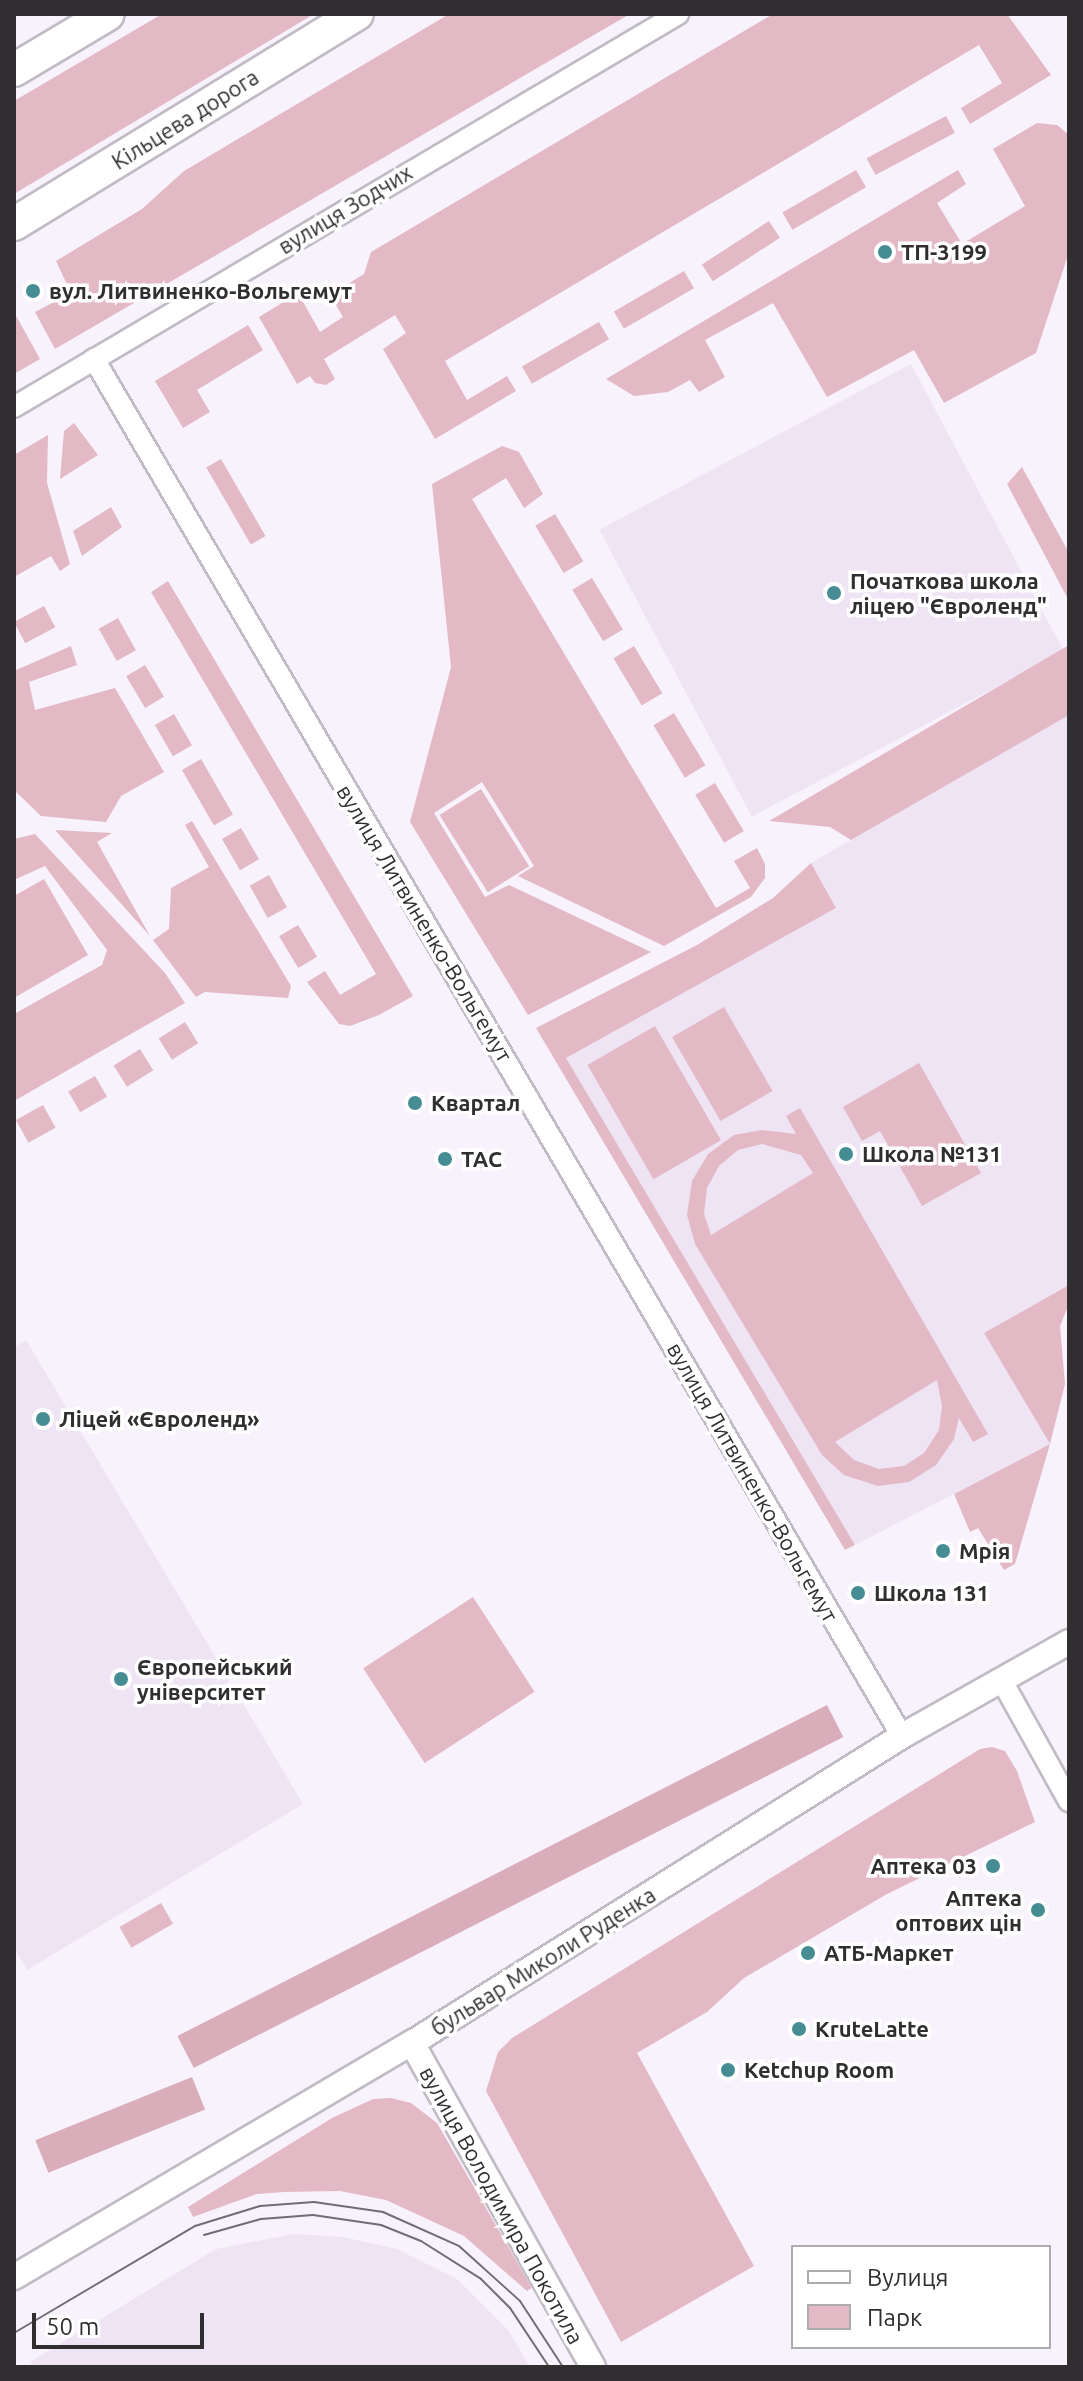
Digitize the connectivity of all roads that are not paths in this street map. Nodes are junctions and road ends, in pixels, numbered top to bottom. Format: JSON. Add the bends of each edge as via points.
{"nodes":[{"id":1,"x":108,"y":14,"type":"edge"},
{"id":2,"x":357,"y":14,"type":"edge"},
{"id":3,"x":678,"y":14,"type":"edge"},
{"id":4,"x":14,"y":70,"type":"edge"},
{"id":5,"x":14,"y":224,"type":"edge"},
{"id":6,"x":94,"y":359,"type":"junction"},
{"id":7,"x":14,"y":407,"type":"edge"},
{"id":8,"x":1069,"y":1642,"type":"edge"},
{"id":9,"x":1001,"y":1679,"type":"junction"},
{"id":10,"x":902,"y":1736,"type":"junction"},
{"id":11,"x":1069,"y":1801,"type":"edge"},
{"id":12,"x":412,"y":2043,"type":"junction"},
{"id":13,"x":14,"y":2277,"type":"edge"},
{"id":14,"x":593,"y":2367,"type":"edge"}],
"edges":[{"from":1,"to":4,"type":"highway"},
{"from":2,"to":5,"type":"highway","name":"Кільцева дорога"},
{"from":3,"to":6,"type":"street","name":"вулиця Зодчих"},
{"from":6,"to":7,"type":"street","name":"вулиця Зодчих"},
{"from":6,"to":10,"type":"street","name":"вулиця Литвиненко-Вольгемут"},
{"from":8,"to":9,"type":"street","name":"бульвар Миколи Руденка"},
{"from":9,"to":10,"type":"street","name":"бульвар Миколи Руденка"},
{"from":9,"to":11,"type":"street"},
{"from":10,"to":12,"type":"street","name":"бульвар Миколи Руденка"},
{"from":12,"to":13,"type":"street","name":"бульвар Миколи Руденка"},
{"from":12,"to":14,"type":"street","name":"вулиця Володимира Покотила"}]}
